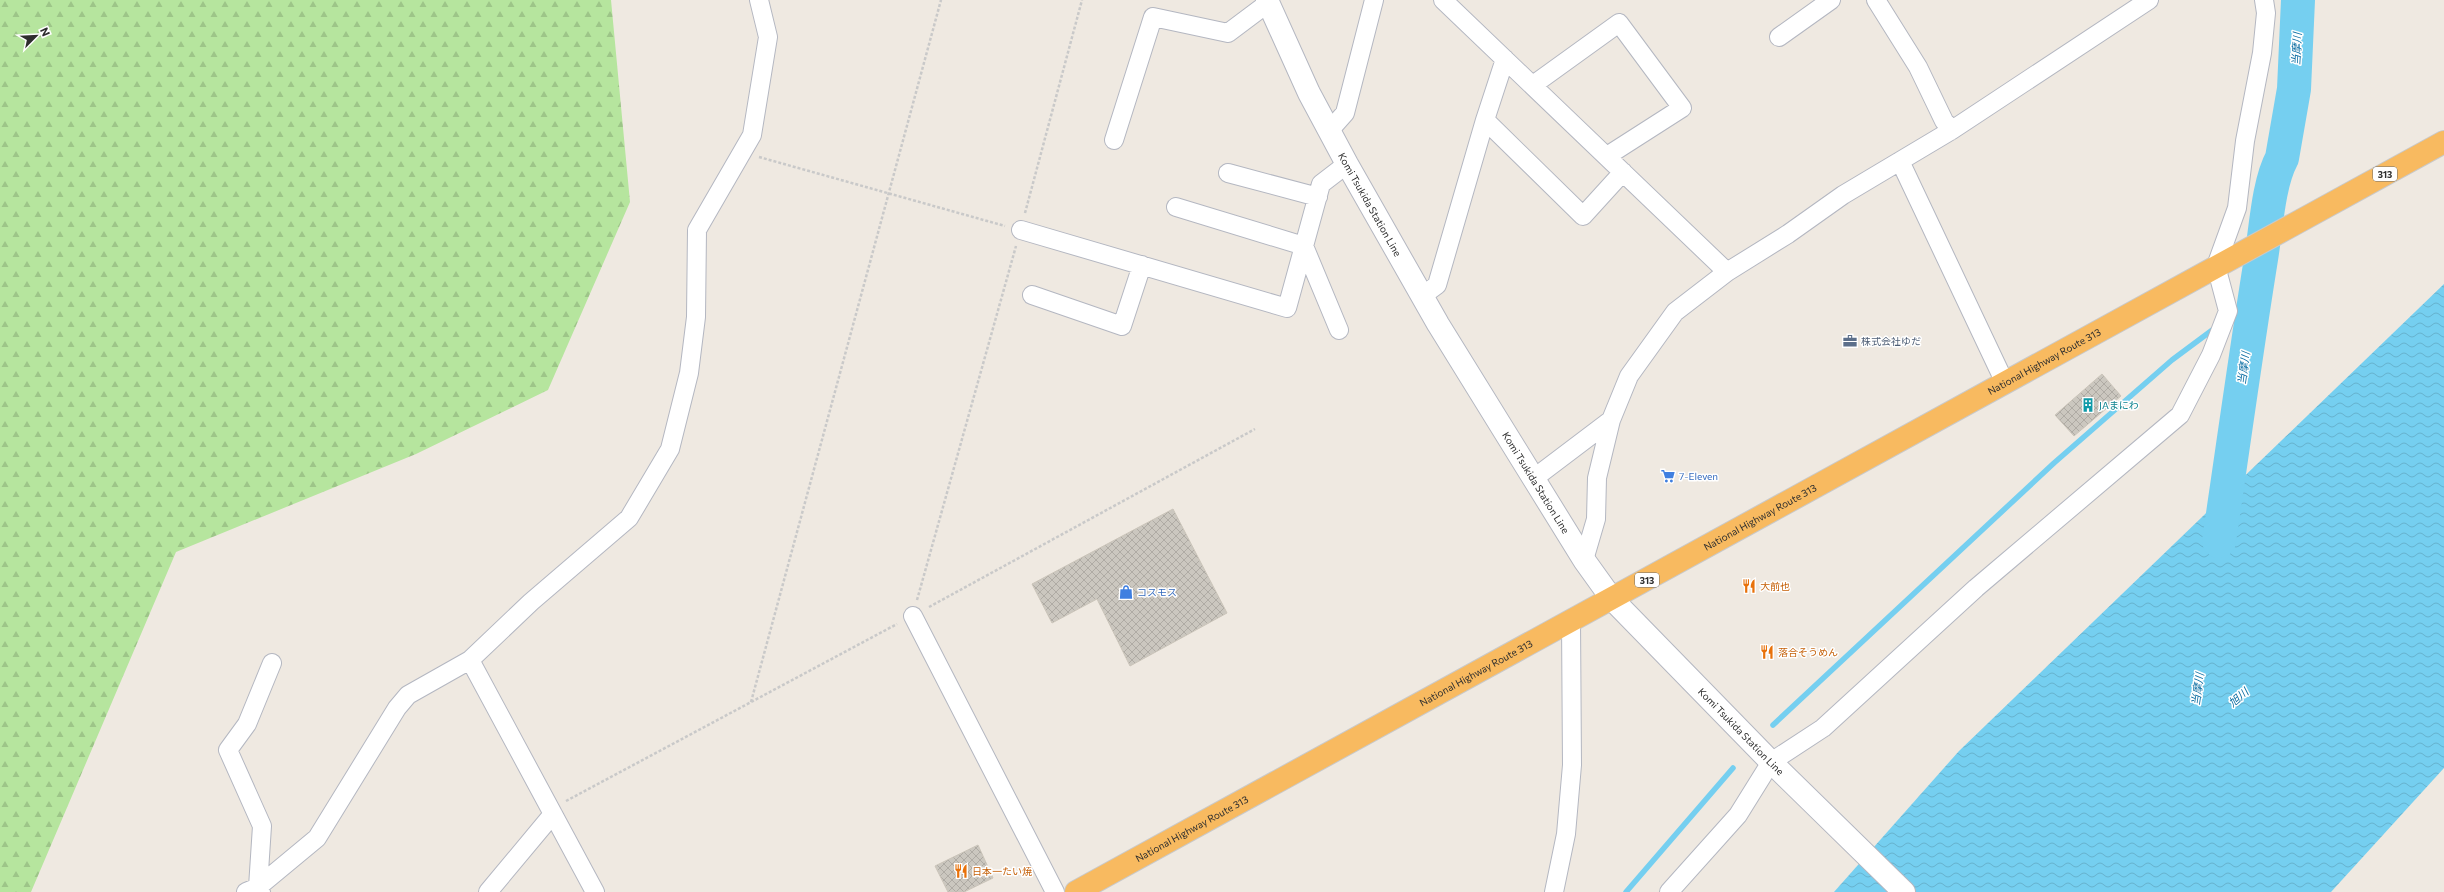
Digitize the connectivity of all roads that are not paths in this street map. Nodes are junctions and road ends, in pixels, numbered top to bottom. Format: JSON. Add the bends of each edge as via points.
{"nodes":[{"id":1,"x":759,"y":0,"type":"edge"},
{"id":2,"x":1374,"y":0,"type":"edge"},
{"id":3,"x":1443,"y":0,"type":"edge"},
{"id":4,"x":1831,"y":0,"type":"edge"},
{"id":5,"x":1876,"y":0,"type":"edge"},
{"id":6,"x":2149,"y":0,"type":"edge"},
{"id":7,"x":2264,"y":0,"type":"edge"},
{"id":8,"x":1268,"y":1,"type":"edge"},
{"id":9,"x":1779,"y":37,"type":"dead end"},
{"id":10,"x":1504,"y":59,"type":"junction"},
{"id":11,"x":1533,"y":85,"type":"junction"},
{"id":12,"x":1485,"y":120,"type":"junction"},
{"id":13,"x":1952,"y":130,"type":"junction"},
{"id":14,"x":1330,"y":131,"type":"junction"},
{"id":15,"x":1114,"y":140,"type":"dead end"},
{"id":16,"x":2444,"y":142,"type":"edge"},
{"id":17,"x":1607,"y":156,"type":"junction"},
{"id":18,"x":1900,"y":161,"type":"junction"},
{"id":19,"x":1347,"y":164,"type":"junction"},
{"id":20,"x":1623,"y":172,"type":"junction"},
{"id":21,"x":1228,"y":173,"type":"dead end"},
{"id":22,"x":1318,"y":198,"type":"junction"},
{"id":23,"x":1176,"y":206,"type":"dead end"},
{"id":24,"x":1020,"y":230,"type":"road end"},
{"id":25,"x":1304,"y":246,"type":"junction"},
{"id":26,"x":1142,"y":265,"type":"junction"},
{"id":27,"x":2217,"y":266,"type":"junction"},
{"id":28,"x":1727,"y":272,"type":"junction"},
{"id":29,"x":1032,"y":295,"type":"dead end"},
{"id":30,"x":1422,"y":296,"type":"junction"},
{"id":31,"x":1339,"y":330,"type":"dead end"},
{"id":32,"x":2005,"y":383,"type":"junction"},
{"id":33,"x":1611,"y":420,"type":"junction"},
{"id":34,"x":1533,"y":479,"type":"junction"},
{"id":35,"x":1584,"y":560,"type":"junction"},
{"id":36,"x":1612,"y":599,"type":"junction"},
{"id":37,"x":913,"y":616,"type":"road end"},
{"id":38,"x":1571,"y":622,"type":"junction"},
{"id":39,"x":470,"y":660,"type":"junction"},
{"id":40,"x":272,"y":663,"type":"dead end"},
{"id":41,"x":1771,"y":762,"type":"junction"},
{"id":42,"x":553,"y":814,"type":"junction"},
{"id":43,"x":255,"y":890,"type":"edge"},
{"id":44,"x":488,"y":892,"type":"edge"},
{"id":45,"x":595,"y":892,"type":"edge"},
{"id":46,"x":1055,"y":892,"type":"edge"},
{"id":47,"x":1076,"y":892,"type":"edge"},
{"id":48,"x":1554,"y":892,"type":"edge"},
{"id":49,"x":1669,"y":892,"type":"edge"},
{"id":50,"x":1904,"y":892,"type":"edge"}],
"edges":[{"from":1,"to":39,"type":"street","via":[[768,37],[752,135],[697,230],[696,317],[689,373],[670,449],[629,518],[531,602]]},
{"from":2,"to":14,"type":"street","via":[[1345,113]]},
{"from":3,"to":10,"type":"street"},
{"from":4,"to":9,"type":"street"},
{"from":5,"to":13,"type":"street","via":[[1918,67],[1944,121]]},
{"from":6,"to":13,"type":"street"},
{"from":7,"to":27,"type":"street","via":[[2266,13],[2262,53],[2245,142],[2237,208]]},
{"from":8,"to":14,"type":"main road","name":"Komi Tsukida Station Line","via":[[1309,93]]},
{"from":8,"to":15,"type":"street","via":[[1228,33],[1153,16]]},
{"from":10,"to":11,"type":"street"},
{"from":10,"to":12,"type":"street"},
{"from":11,"to":17,"type":"street"},
{"from":11,"to":17,"type":"street","via":[[1620,23],[1682,108]]},
{"from":12,"to":20,"type":"street","via":[[1583,216]]},
{"from":12,"to":30,"type":"street","via":[[1438,285]]},
{"from":13,"to":18,"type":"street"},
{"from":14,"to":19,"type":"main road","name":"Komi Tsukida Station Line"},
{"from":16,"to":27,"type":"highway","name":"National Highway Route 313","number":"313"},
{"from":17,"to":20,"type":"street"},
{"from":18,"to":28,"type":"street","via":[[1842,195],[1788,234]]},
{"from":18,"to":32,"type":"street"},
{"from":19,"to":22,"type":"street","via":[[1322,184]]},
{"from":19,"to":30,"type":"main road","name":"Komi Tsukida Station Line"},
{"from":20,"to":28,"type":"street"},
{"from":21,"to":22,"type":"street"},
{"from":22,"to":25,"type":"street"},
{"from":23,"to":25,"type":"street"},
{"from":24,"to":26,"type":"street"},
{"from":25,"to":26,"type":"street","via":[[1287,308]]},
{"from":25,"to":31,"type":"street"},
{"from":26,"to":29,"type":"street","via":[[1122,326]]},
{"from":27,"to":32,"type":"highway","name":"National Highway Route 313","number":"313"},
{"from":27,"to":41,"type":"street","via":[[2228,311],[2211,355],[2180,415],[1976,588],[1823,728]]},
{"from":28,"to":33,"type":"street","via":[[1675,312],[1629,376]]},
{"from":30,"to":34,"type":"main road","name":"Komi Tsukida Station Line"},
{"from":32,"to":36,"type":"highway","name":"National Highway Route 313","number":"313"},
{"from":33,"to":34,"type":"street"},
{"from":33,"to":35,"type":"street","via":[[1597,478],[1596,519]]},
{"from":34,"to":35,"type":"main road","name":"Komi Tsukida Station Line"},
{"from":35,"to":36,"type":"main road","name":"Komi Tsukida Station Line"},
{"from":36,"to":38,"type":"highway","name":"National Highway Route 313","number":"313"},
{"from":36,"to":41,"type":"main road","name":"Komi Tsukida Station Line"},
{"from":37,"to":46,"type":"street"},
{"from":38,"to":47,"type":"highway","name":"National Highway Route 313","number":"313"},
{"from":38,"to":48,"type":"street","via":[[1572,766],[1566,834]]},
{"from":39,"to":42,"type":"street"},
{"from":39,"to":43,"type":"street","via":[[408,695],[396,708],[317,838]]},
{"from":40,"to":43,"type":"street","via":[[247,724],[228,750],[262,826]]},
{"from":41,"to":49,"type":"street","via":[[1738,815]]},
{"from":41,"to":50,"type":"main road","name":"Komi Tsukida Station Line"},
{"from":42,"to":44,"type":"street"},
{"from":42,"to":45,"type":"street"}]}
